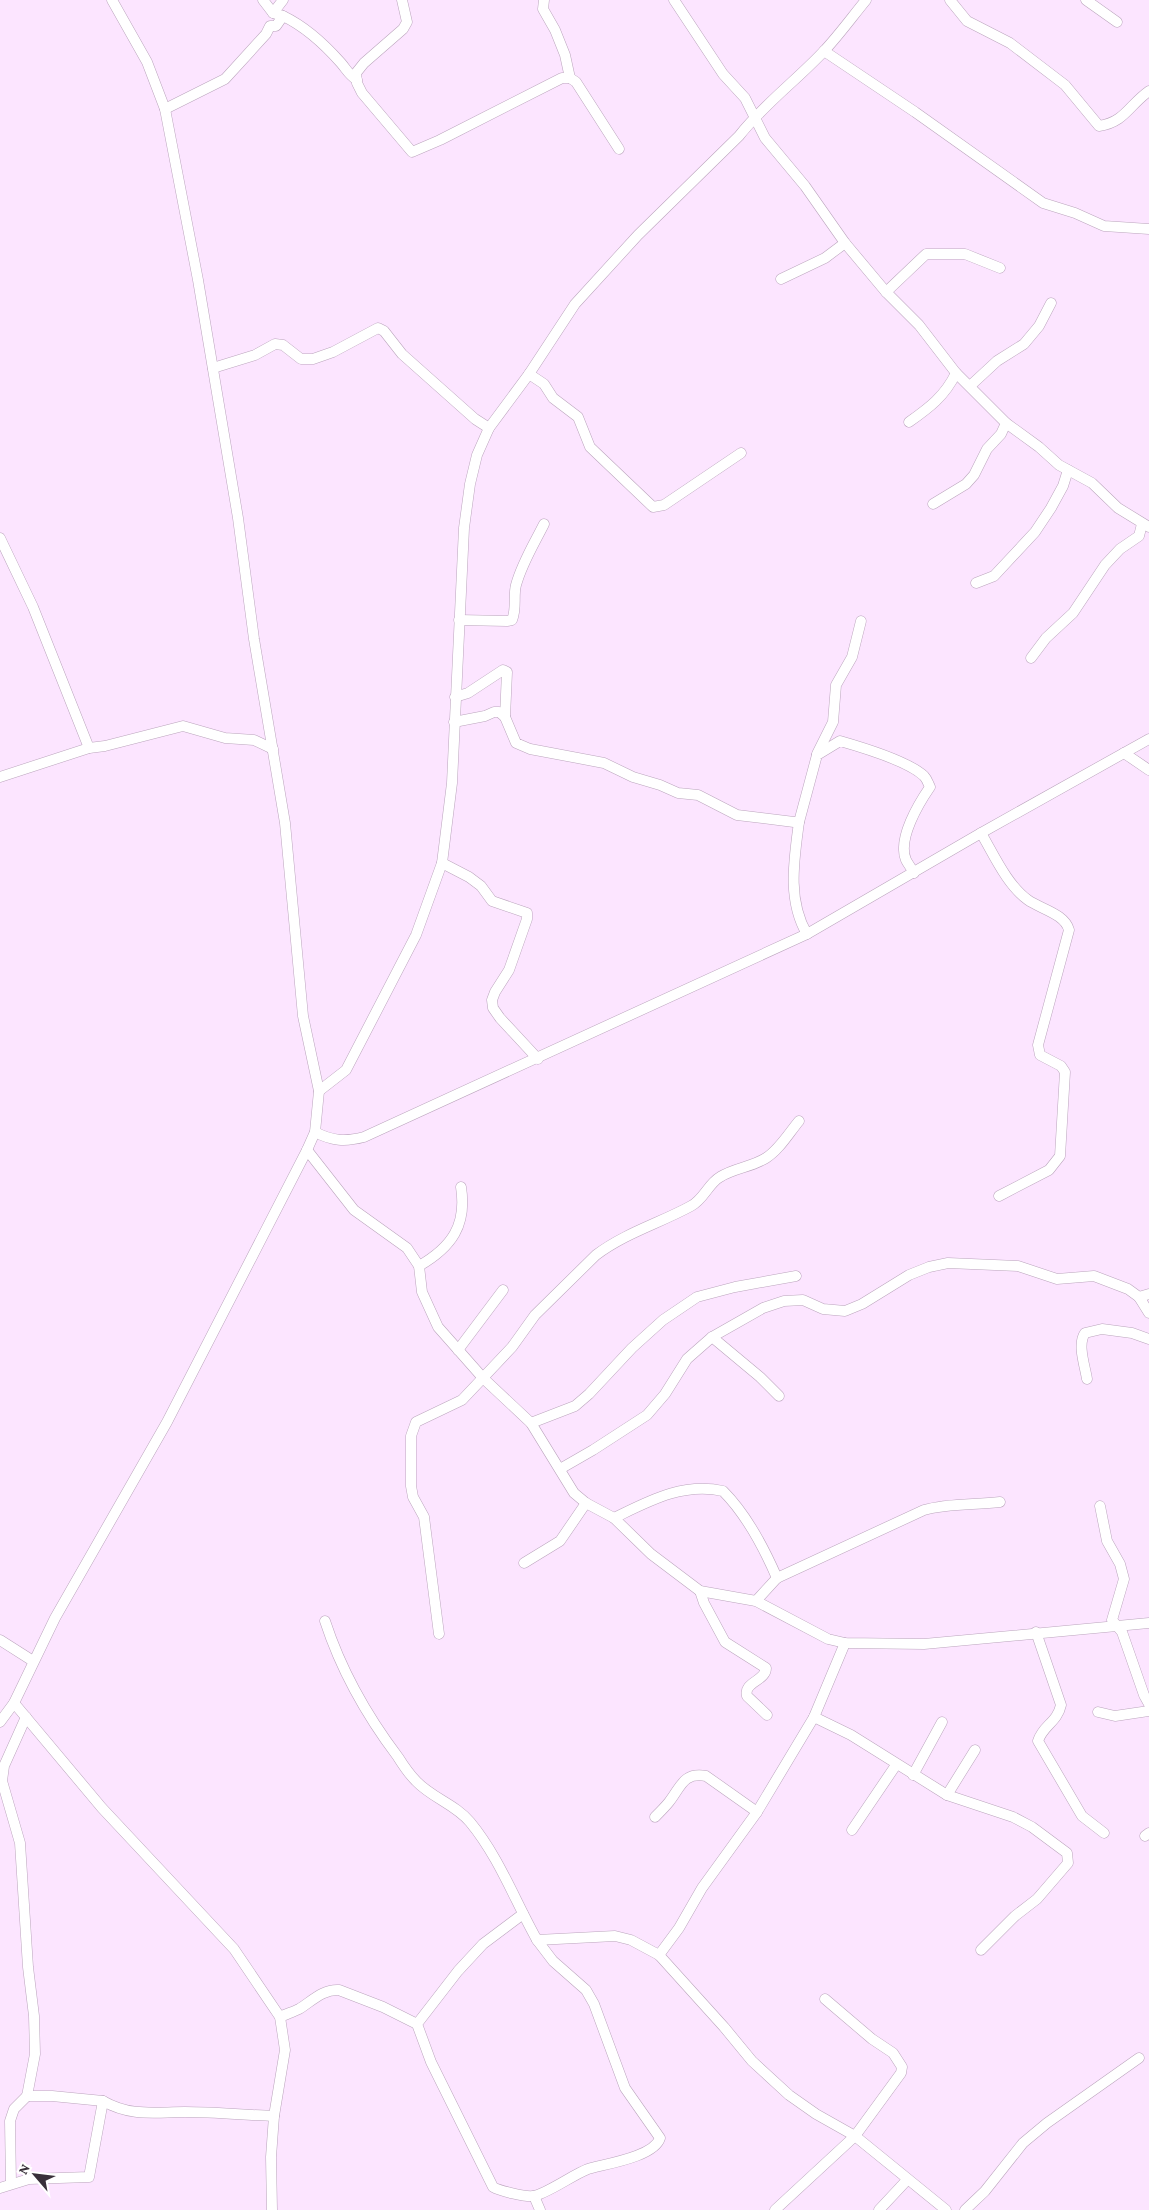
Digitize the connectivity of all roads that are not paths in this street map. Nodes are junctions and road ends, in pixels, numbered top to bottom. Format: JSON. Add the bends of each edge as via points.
{"nodes":[{"id":1,"x":112,"y":0,"type":"edge"},
{"id":2,"x":263,"y":0,"type":"edge"},
{"id":3,"x":284,"y":0,"type":"edge"},
{"id":4,"x":402,"y":0,"type":"edge"},
{"id":5,"x":544,"y":0,"type":"edge"},
{"id":6,"x":674,"y":0,"type":"edge"},
{"id":7,"x":866,"y":0,"type":"edge"},
{"id":8,"x":950,"y":0,"type":"edge"},
{"id":9,"x":1086,"y":0,"type":"edge"},
{"id":10,"x":278,"y":15,"type":"junction"},
{"id":11,"x":1117,"y":22,"type":"dead end"},
{"id":12,"x":824,"y":51,"type":"junction"},
{"id":13,"x":570,"y":78,"type":"junction"},
{"id":14,"x":357,"y":80,"type":"junction"},
{"id":15,"x":1149,"y":91,"type":"edge"},
{"id":16,"x":165,"y":110,"type":"junction"},
{"id":17,"x":755,"y":116,"type":"junction"},
{"id":18,"x":619,"y":150,"type":"dead end"},
{"id":19,"x":1149,"y":229,"type":"edge"},
{"id":20,"x":845,"y":243,"type":"junction"},
{"id":21,"x":1000,"y":268,"type":"dead end"},
{"id":22,"x":781,"y":280,"type":"dead end"},
{"id":23,"x":886,"y":292,"type":"junction"},
{"id":24,"x":1051,"y":303,"type":"dead end"},
{"id":25,"x":213,"y":368,"type":"junction"},
{"id":26,"x":956,"y":373,"type":"junction"},
{"id":27,"x":529,"y":374,"type":"junction"},
{"id":28,"x":970,"y":386,"type":"junction"},
{"id":29,"x":909,"y":422,"type":"dead end"},
{"id":30,"x":1006,"y":423,"type":"junction"},
{"id":31,"x":489,"y":428,"type":"junction"},
{"id":32,"x":741,"y":453,"type":"dead end"},
{"id":33,"x":1068,"y":470,"type":"junction"},
{"id":34,"x":933,"y":504,"type":"dead end"},
{"id":35,"x":544,"y":524,"type":"dead end"},
{"id":36,"x":1146,"y":526,"type":"edge"},
{"id":37,"x":0,"y":538,"type":"edge"},
{"id":38,"x":976,"y":583,"type":"dead end"},
{"id":39,"x":460,"y":620,"type":"junction"},
{"id":40,"x":861,"y":621,"type":"dead end"},
{"id":41,"x":1031,"y":658,"type":"dead end"},
{"id":42,"x":455,"y":697,"type":"junction"},
{"id":43,"x":505,"y":717,"type":"junction"},
{"id":44,"x":454,"y":722,"type":"junction"},
{"id":45,"x":1149,"y":739,"type":"edge"},
{"id":46,"x":89,"y":748,"type":"junction"},
{"id":47,"x":273,"y":749,"type":"junction"},
{"id":48,"x":1124,"y":753,"type":"junction"},
{"id":49,"x":817,"y":755,"type":"junction"},
{"id":50,"x":1149,"y":770,"type":"edge"},
{"id":51,"x":0,"y":777,"type":"edge"},
{"id":52,"x":799,"y":822,"type":"junction"},
{"id":53,"x":981,"y":833,"type":"junction"},
{"id":54,"x":442,"y":863,"type":"junction"},
{"id":55,"x":914,"y":873,"type":"junction"},
{"id":56,"x":807,"y":934,"type":"junction"},
{"id":57,"x":538,"y":1059,"type":"junction"},
{"id":58,"x":319,"y":1091,"type":"junction"},
{"id":59,"x":799,"y":1121,"type":"dead end"},
{"id":60,"x":315,"y":1132,"type":"junction"},
{"id":61,"x":307,"y":1150,"type":"junction"},
{"id":62,"x":461,"y":1187,"type":"dead end"},
{"id":63,"x":999,"y":1196,"type":"dead end"},
{"id":64,"x":419,"y":1266,"type":"junction"},
{"id":65,"x":796,"y":1276,"type":"dead end"},
{"id":66,"x":503,"y":1290,"type":"dead end"},
{"id":67,"x":1144,"y":1295,"type":"edge"},
{"id":68,"x":1149,"y":1313,"type":"edge"},
{"id":69,"x":712,"y":1337,"type":"junction"},
{"id":70,"x":1149,"y":1339,"type":"edge"},
{"id":71,"x":458,"y":1350,"type":"junction"},
{"id":72,"x":482,"y":1378,"type":"junction"},
{"id":73,"x":1088,"y":1379,"type":"dead end"},
{"id":74,"x":778,"y":1396,"type":"dead end"},
{"id":75,"x":531,"y":1423,"type":"junction"},
{"id":76,"x":560,"y":1469,"type":"junction"},
{"id":77,"x":1000,"y":1502,"type":"dead end"},
{"id":78,"x":586,"y":1503,"type":"junction"},
{"id":79,"x":1100,"y":1506,"type":"dead end"},
{"id":80,"x":614,"y":1518,"type":"junction"},
{"id":81,"x":524,"y":1563,"type":"dead end"},
{"id":82,"x":777,"y":1578,"type":"junction"},
{"id":83,"x":700,"y":1591,"type":"junction"},
{"id":84,"x":756,"y":1601,"type":"junction"},
{"id":85,"x":325,"y":1621,"type":"dead end"},
{"id":86,"x":1149,"y":1623,"type":"edge"},
{"id":87,"x":1118,"y":1626,"type":"junction"},
{"id":88,"x":1036,"y":1632,"type":"junction"},
{"id":89,"x":439,"y":1634,"type":"dead end"},
{"id":90,"x":0,"y":1640,"type":"edge"},
{"id":91,"x":846,"y":1643,"type":"junction"},
{"id":92,"x":33,"y":1660,"type":"junction"},
{"id":93,"x":14,"y":1703,"type":"junction"},
{"id":94,"x":1149,"y":1704,"type":"edge"},
{"id":95,"x":1149,"y":1711,"type":"edge"},
{"id":96,"x":1098,"y":1712,"type":"dead end"},
{"id":97,"x":767,"y":1715,"type":"dead end"},
{"id":98,"x":26,"y":1717,"type":"junction"},
{"id":99,"x":814,"y":1717,"type":"junction"},
{"id":100,"x":0,"y":1722,"type":"edge"},
{"id":101,"x":942,"y":1722,"type":"dead end"},
{"id":102,"x":975,"y":1750,"type":"dead end"},
{"id":103,"x":896,"y":1765,"type":"junction"},
{"id":104,"x":914,"y":1775,"type":"junction"},
{"id":105,"x":947,"y":1795,"type":"junction"},
{"id":106,"x":756,"y":1812,"type":"junction"},
{"id":107,"x":655,"y":1817,"type":"dead end"},
{"id":108,"x":852,"y":1830,"type":"dead end"},
{"id":109,"x":1104,"y":1833,"type":"dead end"},
{"id":110,"x":522,"y":1914,"type":"junction"},
{"id":111,"x":537,"y":1940,"type":"junction"},
{"id":112,"x":981,"y":1950,"type":"dead end"},
{"id":113,"x":659,"y":1955,"type":"junction"},
{"id":114,"x":825,"y":1999,"type":"dead end"},
{"id":115,"x":280,"y":2017,"type":"junction"},
{"id":116,"x":417,"y":2024,"type":"junction"},
{"id":117,"x":1139,"y":2058,"type":"dead end"},
{"id":118,"x":27,"y":2096,"type":"junction"},
{"id":119,"x":103,"y":2101,"type":"junction"},
{"id":120,"x":274,"y":2116,"type":"junction"},
{"id":121,"x":854,"y":2136,"type":"junction"},
{"id":122,"x":907,"y":2180,"type":"junction"},
{"id":123,"x":11,"y":2184,"type":"junction"},
{"id":124,"x":0,"y":2188,"type":"edge"},
{"id":125,"x":534,"y":2196,"type":"junction"},
{"id":126,"x":272,"y":2210,"type":"edge"},
{"id":127,"x":540,"y":2210,"type":"edge"},
{"id":128,"x":775,"y":2210,"type":"edge"},
{"id":129,"x":879,"y":2210,"type":"edge"},
{"id":130,"x":946,"y":2210,"type":"edge"},
{"id":131,"x":965,"y":2210,"type":"edge"}],
"edges":[{"from":1,"to":16,"type":"street","via":[[147,62]]},
{"from":2,"to":10,"type":"street"},
{"from":3,"to":10,"type":"street"},
{"from":4,"to":14,"type":"street","via":[[407,22],[396,36],[364,63],[356,73]]},
{"from":5,"to":13,"type":"street","via":[[543,9],[565,55]]},
{"from":6,"to":17,"type":"street"},
{"from":7,"to":12,"type":"street"},
{"from":8,"to":15,"type":"street","via":[[967,21],[1010,43],[1065,85],[1099,126],[1113,124]]},
{"from":9,"to":11,"type":"street"},
{"from":10,"to":14,"type":"street","via":[[300,25]]},
{"from":10,"to":16,"type":"street","via":[[276,26],[270,26],[225,79]]},
{"from":12,"to":17,"type":"street"},
{"from":12,"to":19,"type":"street","via":[[1043,203],[1104,226]]},
{"from":13,"to":14,"type":"street","via":[[562,78],[412,152],[362,93]]},
{"from":13,"to":18,"type":"street","via":[[576,82]]},
{"from":16,"to":25,"type":"street","via":[[188,219]]},
{"from":17,"to":20,"type":"street","via":[[765,138],[805,186]]},
{"from":17,"to":27,"type":"street","via":[[575,304]]},
{"from":20,"to":22,"type":"street","via":[[825,258]]},
{"from":20,"to":23,"type":"street"},
{"from":21,"to":23,"type":"street","via":[[965,254],[926,254]]},
{"from":23,"to":26,"type":"street","via":[[918,324]]},
{"from":24,"to":28,"type":"street","via":[[1039,326],[1024,344],[997,361]]},
{"from":25,"to":31,"type":"street","via":[[255,355],[275,344],[283,345],[301,359],[313,359],[378,328],[402,354]]},
{"from":25,"to":47,"type":"street"},
{"from":26,"to":28,"type":"street"},
{"from":26,"to":29,"type":"street","via":[[949,388],[934,404]]},
{"from":27,"to":31,"type":"street"},
{"from":27,"to":32,"type":"street","via":[[578,417],[590,447],[653,507],[664,505]]},
{"from":28,"to":30,"type":"street"},
{"from":30,"to":33,"type":"street"},
{"from":30,"to":34,"type":"street","via":[[966,484]]},
{"from":31,"to":39,"type":"street","via":[[477,455],[470,484],[464,528]]},
{"from":33,"to":36,"type":"street","via":[[1092,483],[1118,508]]},
{"from":33,"to":38,"type":"street","via":[[1059,493],[1035,532],[994,576]]},
{"from":35,"to":39,"type":"street","via":[[515,587],[512,620]]},
{"from":36,"to":41,"type":"street","via":[[1105,565],[1073,613],[1046,638]]},
{"from":37,"to":46,"type":"street","via":[[33,607]]},
{"from":39,"to":42,"type":"street"},
{"from":40,"to":49,"type":"street","via":[[852,657],[836,685],[833,722]]},
{"from":42,"to":43,"type":"street","via":[[468,693],[503,670],[507,672]]},
{"from":42,"to":44,"type":"street"},
{"from":43,"to":44,"type":"street","via":[[494,712]]},
{"from":43,"to":52,"type":"street","via":[[516,743],[530,749],[604,763],[678,793],[698,795],[737,815]]},
{"from":44,"to":54,"type":"street","via":[[452,783]]},
{"from":45,"to":48,"type":"street"},
{"from":46,"to":47,"type":"street","via":[[183,726],[225,738],[254,740]]},
{"from":46,"to":51,"type":"street"},
{"from":47,"to":58,"type":"street","via":[[285,824],[303,1016]]},
{"from":48,"to":50,"type":"street"},
{"from":48,"to":53,"type":"street"},
{"from":49,"to":52,"type":"street"},
{"from":49,"to":55,"type":"street","via":[[840,742],[908,766],[925,777],[930,786],[909,827],[905,845],[905,858]]},
{"from":52,"to":56,"type":"street","via":[[792,870],[796,905]]},
{"from":53,"to":55,"type":"street"},
{"from":53,"to":63,"type":"street","via":[[1011,883],[1028,900],[1065,922],[1069,930],[1038,1045],[1040,1055],[1061,1066],[1065,1072],[1062,1152],[1049,1170]]},
{"from":54,"to":57,"type":"street","via":[[469,877],[492,901],[527,913],[509,970],[492,1000],[500,1018]]},
{"from":54,"to":58,"type":"street","via":[[416,935],[351,1062],[346,1070]]},
{"from":55,"to":56,"type":"street"},
{"from":56,"to":57,"type":"street"},
{"from":57,"to":60,"type":"street","via":[[364,1137],[345,1142]]},
{"from":58,"to":60,"type":"street"},
{"from":59,"to":72,"type":"street","via":[[766,1158],[719,1177],[692,1206],[596,1255],[535,1315],[512,1347]]},
{"from":60,"to":61,"type":"street"},
{"from":61,"to":64,"type":"street","via":[[354,1210],[406,1248]]},
{"from":61,"to":92,"type":"street","via":[[167,1422]]},
{"from":62,"to":64,"type":"street","via":[[464,1206],[457,1229],[446,1246]]},
{"from":64,"to":71,"type":"street","via":[[422,1292],[438,1327]]},
{"from":65,"to":75,"type":"street","via":[[698,1296],[632,1348],[575,1406]]},
{"from":66,"to":71,"type":"street"},
{"from":67,"to":68,"type":"street"},
{"from":67,"to":69,"type":"street","via":[[1094,1276],[1057,1279],[1018,1266],[948,1263],[909,1275],[845,1311],[823,1309],[803,1300],[784,1301],[763,1308]]},
{"from":69,"to":74,"type":"street"},
{"from":69,"to":76,"type":"street","via":[[687,1359],[647,1415]]},
{"from":70,"to":73,"type":"street","via":[[1102,1329],[1085,1333],[1082,1346]]},
{"from":71,"to":72,"type":"street"},
{"from":72,"to":75,"type":"street"},
{"from":72,"to":89,"type":"street","via":[[456,1404],[416,1422],[411,1436],[411,1486],[424,1517]]},
{"from":75,"to":76,"type":"street"},
{"from":76,"to":78,"type":"street","via":[[574,1492]]},
{"from":77,"to":82,"type":"street","via":[[924,1510]]},
{"from":78,"to":80,"type":"street"},
{"from":78,"to":81,"type":"street","via":[[560,1541]]},
{"from":79,"to":87,"type":"street","via":[[1107,1541],[1124,1579],[1112,1620]]},
{"from":80,"to":82,"type":"street","via":[[666,1493],[710,1488],[723,1491],[750,1527]]},
{"from":80,"to":83,"type":"street","via":[[651,1554]]},
{"from":82,"to":84,"type":"street"},
{"from":83,"to":84,"type":"street"},
{"from":83,"to":97,"type":"street","via":[[725,1642],[766,1668],[746,1692]]},
{"from":84,"to":91,"type":"street","via":[[828,1639]]},
{"from":85,"to":110,"type":"street","via":[[333,1646],[377,1730],[416,1782],[457,1808],[470,1821],[505,1876]]},
{"from":86,"to":87,"type":"street"},
{"from":87,"to":88,"type":"street"},
{"from":87,"to":94,"type":"street"},
{"from":88,"to":91,"type":"street","via":[[924,1644]]},
{"from":88,"to":109,"type":"street","via":[[1061,1704],[1059,1716],[1038,1741],[1082,1816]]},
{"from":90,"to":92,"type":"street"},
{"from":91,"to":99,"type":"street"},
{"from":92,"to":93,"type":"street"},
{"from":93,"to":98,"type":"street"},
{"from":93,"to":100,"type":"street"},
{"from":95,"to":96,"type":"street","via":[[1115,1716]]},
{"from":98,"to":115,"type":"street","via":[[102,1808],[234,1949]]},
{"from":98,"to":118,"type":"street","via":[[4,1766],[2,1781],[20,1843],[34,2016],[35,2054]]},
{"from":99,"to":103,"type":"street"},
{"from":99,"to":106,"type":"street"},
{"from":101,"to":104,"type":"street"},
{"from":102,"to":105,"type":"street"},
{"from":103,"to":104,"type":"street"},
{"from":103,"to":108,"type":"street"},
{"from":104,"to":105,"type":"street"},
{"from":105,"to":112,"type":"street","via":[[1013,1816],[1067,1853],[1069,1858],[1037,1899]]},
{"from":106,"to":107,"type":"street","via":[[706,1776],[696,1774],[680,1785],[670,1802]]},
{"from":106,"to":113,"type":"street"},
{"from":110,"to":111,"type":"street"},
{"from":110,"to":116,"type":"street","via":[[483,1944],[458,1970]]},
{"from":111,"to":113,"type":"street","via":[[615,1936],[631,1940]]},
{"from":111,"to":125,"type":"street","via":[[553,1961],[586,1990],[625,2088],[660,2138],[656,2145],[639,2154],[587,2170]]},
{"from":113,"to":121,"type":"street","via":[[752,2061],[789,2095]]},
{"from":114,"to":121,"type":"street","via":[[893,2053],[902,2066],[901,2073]]},
{"from":115,"to":116,"type":"street","via":[[332,1989],[383,2007]]},
{"from":115,"to":120,"type":"street","via":[[285,2050]]},
{"from":116,"to":125,"type":"street","via":[[431,2062],[493,2186],[498,2190]]},
{"from":117,"to":131,"type":"street","via":[[1023,2143],[985,2191]]},
{"from":118,"to":119,"type":"street"},
{"from":118,"to":123,"type":"street","via":[[14,2108],[10,2121]]},
{"from":119,"to":120,"type":"street","via":[[118,2109],[152,2114],[184,2112]]},
{"from":119,"to":123,"type":"street","via":[[89,2177],[29,2179]]},
{"from":120,"to":126,"type":"street"},
{"from":121,"to":122,"type":"street"},
{"from":121,"to":128,"type":"street"},
{"from":122,"to":129,"type":"street"},
{"from":122,"to":130,"type":"street"},
{"from":123,"to":124,"type":"street"},
{"from":125,"to":127,"type":"street"}]}
